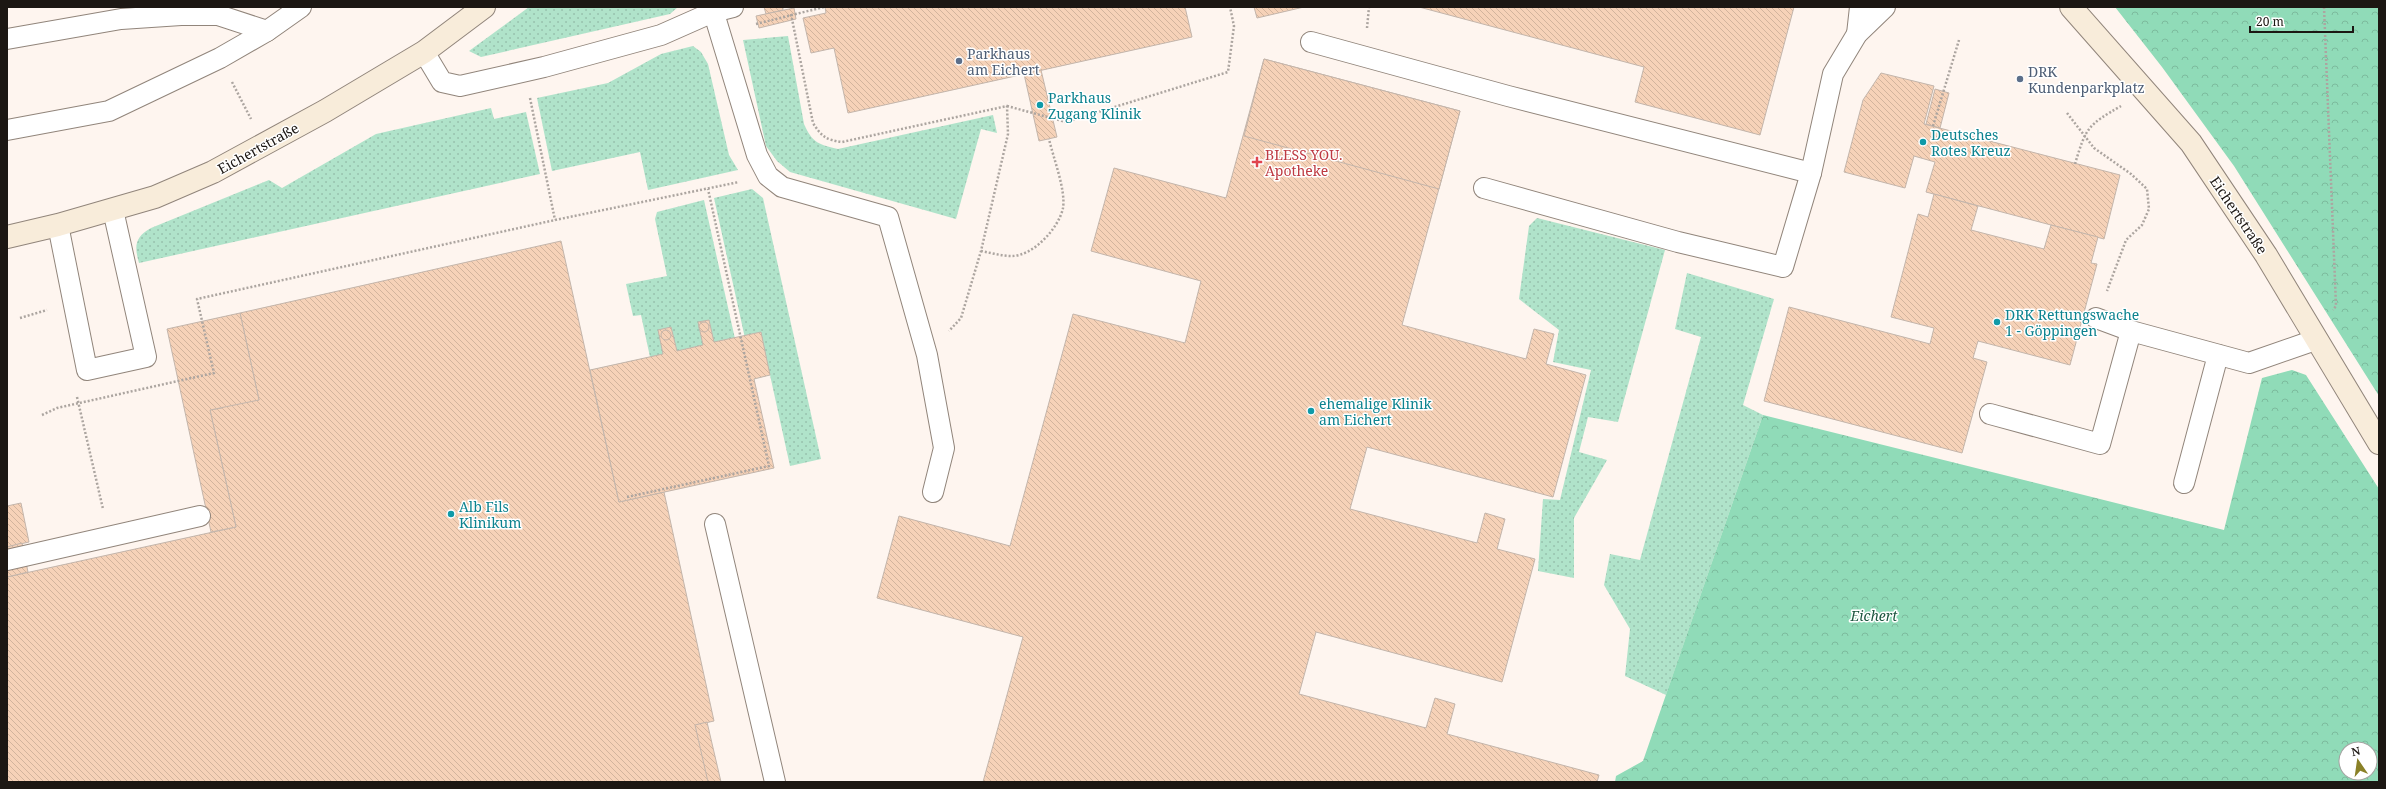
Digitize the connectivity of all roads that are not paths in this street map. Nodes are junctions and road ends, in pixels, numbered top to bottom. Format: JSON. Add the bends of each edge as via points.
{"nodes":[{"id":1,"x":301,"y":7,"type":"edge"},
{"id":2,"x":484,"y":7,"type":"edge"},
{"id":3,"x":733,"y":7,"type":"edge"},
{"id":4,"x":1860,"y":7,"type":"edge"},
{"id":5,"x":1885,"y":7,"type":"edge"},
{"id":6,"x":2071,"y":7,"type":"edge"},
{"id":7,"x":713,"y":10,"type":"edge"},
{"id":8,"x":267,"y":31,"type":"junction"},
{"id":9,"x":1857,"y":34,"type":"junction"},
{"id":10,"x":7,"y":39,"type":"edge"},
{"id":11,"x":1311,"y":42,"type":"dead end"},
{"id":12,"x":424,"y":52,"type":"junction"},
{"id":13,"x":7,"y":130,"type":"edge"},
{"id":14,"x":1811,"y":173,"type":"junction"},
{"id":15,"x":1484,"y":188,"type":"dead end"},
{"id":16,"x":113,"y":210,"type":"junction"},
{"id":17,"x":58,"y":225,"type":"junction"},
{"id":18,"x":7,"y":237,"type":"edge"},
{"id":19,"x":2096,"y":318,"type":"road end"},
{"id":20,"x":2130,"y":330,"type":"junction"},
{"id":21,"x":2315,"y":340,"type":"junction"},
{"id":22,"x":2218,"y":355,"type":"junction"},
{"id":23,"x":1990,"y":414,"type":"dead end"},
{"id":24,"x":2379,"y":443,"type":"edge"},
{"id":25,"x":2184,"y":483,"type":"dead end"},
{"id":26,"x":933,"y":492,"type":"dead end"},
{"id":27,"x":200,"y":516,"type":"dead end"},
{"id":28,"x":715,"y":524,"type":"dead end"},
{"id":29,"x":7,"y":560,"type":"edge"},
{"id":30,"x":774,"y":782,"type":"edge"}],
"edges":[{"from":1,"to":8,"type":"lane"},
{"from":2,"to":12,"type":"street","name":"Eichertstraße"},
{"from":3,"to":7,"type":"lane"},
{"from":4,"to":9,"type":"lane"},
{"from":5,"to":9,"type":"lane"},
{"from":6,"to":21,"type":"street","name":"Eichertstraße","via":[[2191,143],[2266,255]]},
{"from":7,"to":12,"type":"lane","via":[[661,35],[544,67],[460,86],[442,82]]},
{"from":7,"to":26,"type":"lane","via":[[757,155],[768,176],[782,187],[888,217],[927,356],[944,448]]},
{"from":8,"to":10,"type":"lane","via":[[218,15],[181,16],[121,19]]},
{"from":8,"to":13,"type":"lane","via":[[220,58],[109,111]]},
{"from":9,"to":14,"type":"lane","via":[[1833,74]]},
{"from":11,"to":14,"type":"lane","via":[[1516,98]]},
{"from":12,"to":16,"type":"street","name":"Eichertstraße","via":[[264,145],[212,172],[156,197]]},
{"from":14,"to":15,"type":"lane","via":[[1783,267],[1678,242]]},
{"from":16,"to":17,"type":"street","name":"Eichertstraße"},
{"from":16,"to":17,"type":"lane","via":[[146,357],[87,370]]},
{"from":17,"to":18,"type":"street","name":"Eichertstraße"},
{"from":19,"to":20,"type":"lane"},
{"from":20,"to":22,"type":"lane"},
{"from":20,"to":23,"type":"lane","via":[[2100,444]]},
{"from":21,"to":22,"type":"lane","via":[[2249,364]]},
{"from":21,"to":24,"type":"street","name":"Eichertstraße"},
{"from":22,"to":25,"type":"lane"},
{"from":27,"to":29,"type":"lane"},
{"from":28,"to":30,"type":"lane"}]}
